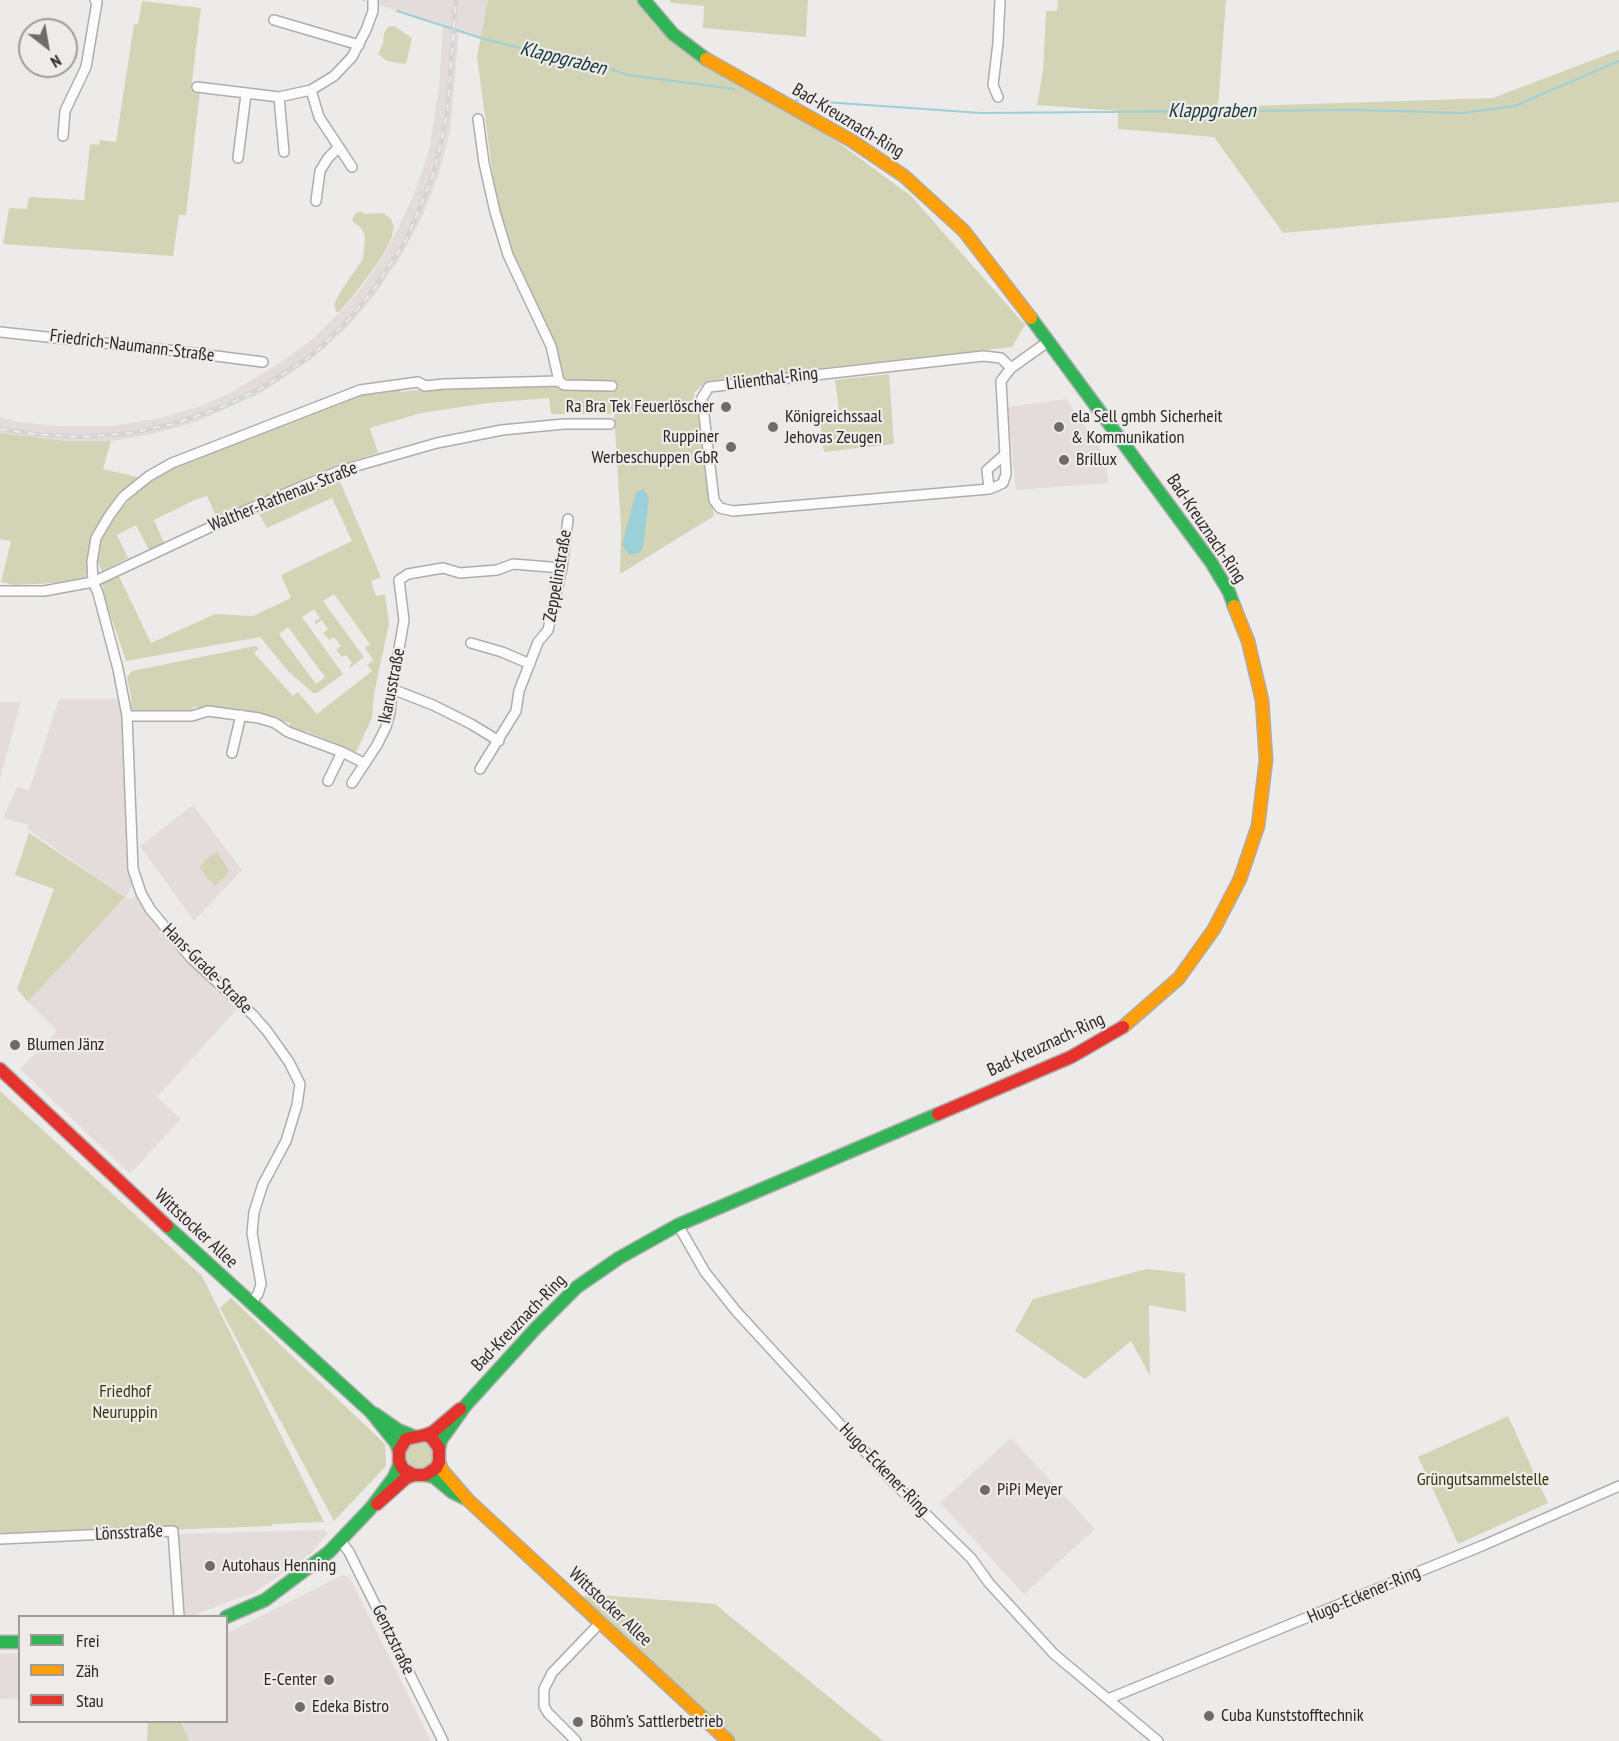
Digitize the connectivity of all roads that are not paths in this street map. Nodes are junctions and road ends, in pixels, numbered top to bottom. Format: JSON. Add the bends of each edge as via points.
{"nodes":[{"id":1,"x":95,"y":0,"type":"edge"},
{"id":2,"x":374,"y":0,"type":"edge"},
{"id":3,"x":644,"y":0,"type":"edge"},
{"id":4,"x":1000,"y":0,"type":"edge"},
{"id":5,"x":274,"y":21,"type":"dead end"},
{"id":6,"x":360,"y":45,"type":"junction"},
{"id":7,"x":197,"y":87,"type":"dead end"},
{"id":8,"x":311,"y":90,"type":"junction"},
{"id":9,"x":246,"y":94,"type":"junction"},
{"id":10,"x":998,"y":97,"type":"dead end"},
{"id":11,"x":279,"y":98,"type":"junction"},
{"id":12,"x":478,"y":119,"type":"dead end"},
{"id":13,"x":63,"y":136,"type":"dead end"},
{"id":14,"x":339,"y":147,"type":"junction"},
{"id":15,"x":284,"y":152,"type":"dead end"},
{"id":16,"x":238,"y":158,"type":"dead end"},
{"id":17,"x":352,"y":167,"type":"dead end"},
{"id":18,"x":316,"y":201,"type":"dead end"},
{"id":19,"x":0,"y":332,"type":"edge"},
{"id":20,"x":1049,"y":340,"type":"junction"},
{"id":21,"x":263,"y":362,"type":"dead end"},
{"id":22,"x":1011,"y":368,"type":"junction"},
{"id":23,"x":559,"y":381,"type":"junction"},
{"id":24,"x":612,"y":386,"type":"dead end"},
{"id":25,"x":610,"y":424,"type":"dead end"},
{"id":26,"x":1004,"y":455,"type":"junction"},
{"id":27,"x":989,"y":489,"type":"junction"},
{"id":28,"x":568,"y":519,"type":"dead end"},
{"id":29,"x":562,"y":568,"type":"junction"},
{"id":30,"x":93,"y":582,"type":"junction"},
{"id":31,"x":0,"y":591,"type":"edge"},
{"id":32,"x":471,"y":643,"type":"dead end"},
{"id":33,"x":530,"y":664,"type":"junction"},
{"id":34,"x":392,"y":689,"type":"junction"},
{"id":35,"x":241,"y":715,"type":"junction"},
{"id":36,"x":127,"y":716,"type":"junction"},
{"id":37,"x":499,"y":741,"type":"junction"},
{"id":38,"x":342,"y":752,"type":"junction"},
{"id":39,"x":232,"y":753,"type":"dead end"},
{"id":40,"x":364,"y":763,"type":"junction"},
{"id":41,"x":480,"y":769,"type":"dead end"},
{"id":42,"x":328,"y":781,"type":"dead end"},
{"id":43,"x":352,"y":783,"type":"dead end"},
{"id":44,"x":0,"y":1069,"type":"edge"},
{"id":45,"x":678,"y":1225,"type":"junction"},
{"id":46,"x":250,"y":1304,"type":"junction"},
{"id":47,"x":466,"y":1405,"type":"junction"},
{"id":48,"x":371,"y":1412,"type":"junction"},
{"id":49,"x":419,"y":1435,"type":"junction"},
{"id":50,"x":439,"y":1448,"type":"junction"},
{"id":51,"x":399,"y":1457,"type":"junction"},
{"id":52,"x":439,"y":1462,"type":"junction"},
{"id":53,"x":419,"y":1475,"type":"junction"},
{"id":54,"x":1619,"y":1486,"type":"edge"},
{"id":55,"x":468,"y":1500,"type":"junction"},
{"id":56,"x":371,"y":1508,"type":"junction"},
{"id":57,"x":0,"y":1539,"type":"edge"},
{"id":58,"x":341,"y":1540,"type":"junction"},
{"id":59,"x":179,"y":1615,"type":"edge"},
{"id":60,"x":228,"y":1616,"type":"edge"},
{"id":61,"x":600,"y":1623,"type":"junction"},
{"id":62,"x":0,"y":1642,"type":"edge"},
{"id":63,"x":18,"y":1642,"type":"edge"},
{"id":64,"x":1108,"y":1700,"type":"junction"},
{"id":65,"x":443,"y":1741,"type":"edge"},
{"id":66,"x":576,"y":1741,"type":"edge"},
{"id":67,"x":728,"y":1741,"type":"edge"},
{"id":68,"x":1158,"y":1741,"type":"edge"}],
"edges":[{"from":1,"to":13,"type":"street","via":[[86,67],[64,111]]},
{"from":2,"to":6,"type":"street"},
{"from":3,"to":20,"type":"main road","name":"Bad-Kreuznach-Ring","via":[[698,54],[852,141],[904,176],[964,231]]},
{"from":4,"to":10,"type":"street","via":[[993,86]]},
{"from":5,"to":6,"type":"street"},
{"from":6,"to":8,"type":"street","via":[[334,76]]},
{"from":7,"to":9,"type":"street"},
{"from":8,"to":11,"type":"street"},
{"from":8,"to":14,"type":"street","via":[[319,117]]},
{"from":9,"to":11,"type":"street"},
{"from":9,"to":16,"type":"street"},
{"from":11,"to":15,"type":"street"},
{"from":12,"to":23,"type":"street","via":[[484,163],[508,255],[551,346]]},
{"from":14,"to":17,"type":"street"},
{"from":14,"to":18,"type":"street","via":[[320,171]]},
{"from":19,"to":21,"type":"street","name":"Friedrich-Naumann-Straße"},
{"from":20,"to":22,"type":"street"},
{"from":20,"to":45,"type":"main road","name":"Bad-Kreuznach-Ring","via":[[1211,562],[1229,592],[1248,640],[1262,700],[1266,760],[1258,826],[1240,879],[1214,929],[1179,978],[1121,1029],[1071,1057]]},
{"from":22,"to":26,"type":"street","via":[[1001,381]]},
{"from":22,"to":27,"type":"street","name":"Lilienthal-Ring","via":[[1001,358],[983,356],[709,387],[702,398],[714,500],[720,508],[733,511]]},
{"from":23,"to":24,"type":"street","name":"Hans-Grade-Straße","via":[[564,385]]},
{"from":23,"to":30,"type":"street","name":"Hans-Grade-Straße","via":[[426,386],[418,382],[360,390],[172,464],[123,497],[109,516],[96,538]]},
{"from":25,"to":30,"type":"street","name":"Walther-Rathenau-Straße","via":[[502,430],[437,443],[339,471]]},
{"from":26,"to":27,"type":"street","via":[[987,470]]},
{"from":26,"to":27,"type":"street","via":[[1003,483]]},
{"from":28,"to":29,"type":"street","name":"Zeppelinstraße"},
{"from":29,"to":33,"type":"street","name":"Zeppelinstraße","via":[[548,630],[537,642]]},
{"from":29,"to":34,"type":"street","name":"Ikarusstraße","via":[[513,564],[497,570],[460,573],[443,568],[408,574],[399,580],[404,620]]},
{"from":30,"to":31,"type":"street","name":"Walther-Rathenau-Straße","via":[[44,591]]},
{"from":30,"to":36,"type":"street","name":"Hans-Grade-Straße"},
{"from":32,"to":33,"type":"street"},
{"from":33,"to":37,"type":"street","name":"Zeppelinstraße","via":[[516,711]]},
{"from":34,"to":37,"type":"street","via":[[433,705]]},
{"from":34,"to":40,"type":"street","name":"Ikarusstraße","via":[[386,727]]},
{"from":35,"to":36,"type":"street","via":[[208,711],[192,716]]},
{"from":35,"to":38,"type":"street","via":[[275,723],[288,732]]},
{"from":35,"to":39,"type":"street"},
{"from":36,"to":46,"type":"street","name":"Hans-Grade-Straße","via":[[133,869],[143,898],[191,958],[267,1031],[300,1084],[286,1141],[263,1184],[254,1212],[252,1233],[261,1284]]},
{"from":37,"to":41,"type":"street","name":"Zeppelinstraße"},
{"from":38,"to":40,"type":"street"},
{"from":38,"to":42,"type":"street"},
{"from":40,"to":43,"type":"street","name":"Ikarusstraße"},
{"from":44,"to":46,"type":"main road","name":"Wittstocker Allee"},
{"from":45,"to":47,"type":"main road","name":"Bad-Kreuznach-Ring","via":[[577,1287]]},
{"from":45,"to":64,"type":"street","name":"Hugo-Eckener-Ring","via":[[705,1272],[736,1311],[893,1482],[971,1558],[1054,1654]]},
{"from":46,"to":48,"type":"main road","name":"Wittstocker Allee"},
{"from":47,"to":49,"type":"main road","name":"Bad-Kreuznach-Ring","via":[[434,1432]]},
{"from":47,"to":50,"type":"main road","name":"Bad-Kreuznach-Ring"},
{"from":48,"to":49,"type":"main road","name":"Wittstocker Allee","via":[[398,1430]]},
{"from":48,"to":51,"type":"main road","name":"Wittstocker Allee","via":[[396,1443]]},
{"from":49,"to":50,"type":"main road","name":"Wittstocker Allee","via":[[431,1437]]},
{"from":49,"to":51,"type":"main road","via":[[406,1439]]},
{"from":50,"to":52,"type":"main road"},
{"from":51,"to":53,"type":"main road","name":"Wittstocker Allee","via":[[406,1472]]},
{"from":51,"to":56,"type":"main road","via":[[394,1477]]},
{"from":52,"to":53,"type":"main road","via":[[432,1472]]},
{"from":52,"to":55,"type":"main road"},
{"from":53,"to":55,"type":"main road","name":"Wittstocker Allee","via":[[434,1477]]},
{"from":53,"to":56,"type":"main road","via":[[406,1478]]},
{"from":54,"to":64,"type":"street","name":"Hugo-Eckener-Ring"},
{"from":55,"to":61,"type":"main road","name":"Wittstocker Allee"},
{"from":56,"to":58,"type":"main road"},
{"from":57,"to":59,"type":"street","name":"Lönsstraße","via":[[173,1532]]},
{"from":58,"to":60,"type":"main road","via":[[317,1563],[265,1600]]},
{"from":58,"to":65,"type":"street","name":"Gentzstraße","via":[[350,1551]]},
{"from":61,"to":66,"type":"street","via":[[552,1673],[544,1689],[548,1713]]},
{"from":61,"to":67,"type":"main road","name":"Wittstocker Allee"},
{"from":62,"to":63,"type":"main road"},
{"from":64,"to":68,"type":"street","name":"Hugo-Eckener-Ring"}]}
